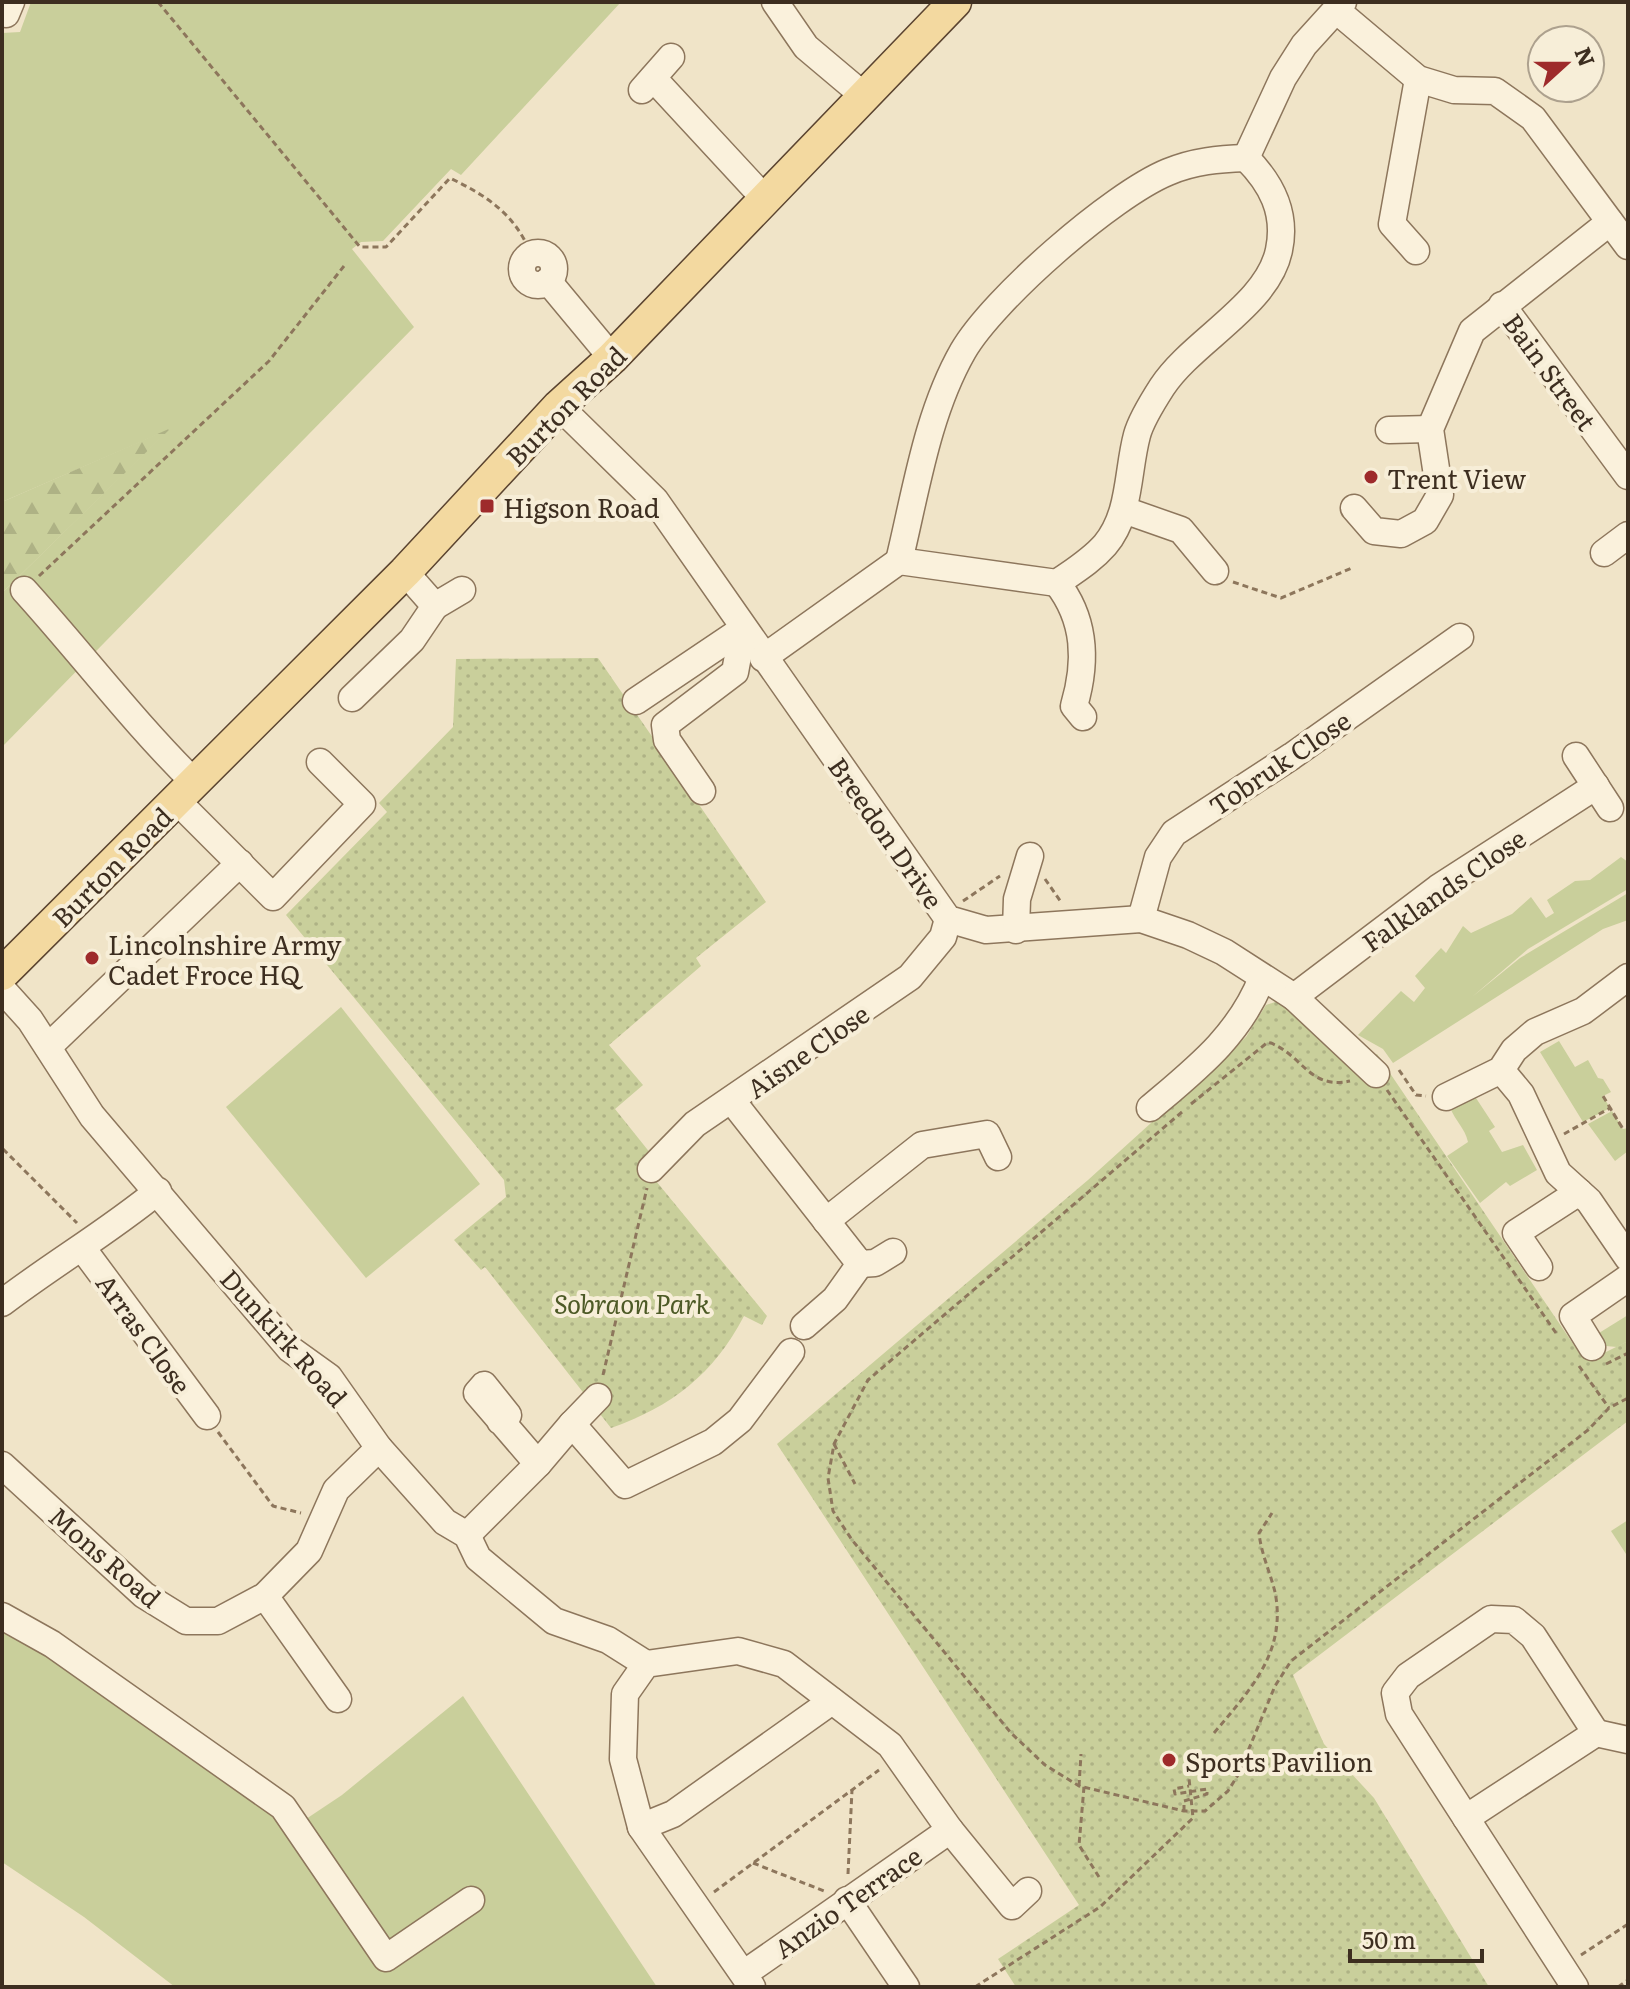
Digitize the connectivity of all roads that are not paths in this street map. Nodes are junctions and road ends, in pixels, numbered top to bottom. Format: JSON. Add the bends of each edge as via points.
{"nodes":[{"id":1,"x":775,"y":2,"type":"edge"},
{"id":2,"x":955,"y":2,"type":"edge"},
{"id":3,"x":1340,"y":6,"type":"edge"},
{"id":4,"x":671,"y":57,"type":"dead end"},
{"id":5,"x":1418,"y":79,"type":"junction"},
{"id":6,"x":863,"y":95,"type":"junction"},
{"id":7,"x":1246,"y":158,"type":"junction"},
{"id":8,"x":764,"y":198,"type":"junction"},
{"id":9,"x":1610,"y":222,"type":"junction"},
{"id":10,"x":1628,"y":246,"type":"edge"},
{"id":11,"x":1416,"y":251,"type":"dead end"},
{"id":12,"x":531,"y":254,"type":"road end"},
{"id":13,"x":1502,"y":305,"type":"junction"},
{"id":14,"x":612,"y":358,"type":"junction"},
{"id":15,"x":559,"y":406,"type":"junction"},
{"id":16,"x":1430,"y":429,"type":"junction"},
{"id":17,"x":1389,"y":430,"type":"dead end"},
{"id":18,"x":1628,"y":476,"type":"edge"},
{"id":19,"x":1354,"y":508,"type":"dead end"},
{"id":20,"x":1124,"y":510,"type":"junction"},
{"id":21,"x":1628,"y":535,"type":"edge"},
{"id":22,"x":1604,"y":553,"type":"dead end"},
{"id":23,"x":899,"y":561,"type":"junction"},
{"id":24,"x":1215,"y":571,"type":"road end"},
{"id":25,"x":405,"y":572,"type":"junction"},
{"id":26,"x":1057,"y":583,"type":"junction"},
{"id":27,"x":24,"y":590,"type":"road end"},
{"id":28,"x":462,"y":590,"type":"dead end"},
{"id":29,"x":435,"y":606,"type":"junction"},
{"id":30,"x":743,"y":629,"type":"junction"},
{"id":31,"x":1460,"y":637,"type":"dead end"},
{"id":32,"x":763,"y":658,"type":"junction"},
{"id":33,"x":352,"y":698,"type":"dead end"},
{"id":34,"x":636,"y":701,"type":"dead end"},
{"id":35,"x":1083,"y":717,"type":"dead end"},
{"id":36,"x":1576,"y":756,"type":"dead end"},
{"id":37,"x":320,"y":762,"type":"dead end"},
{"id":38,"x":1596,"y":786,"type":"junction"},
{"id":39,"x":702,"y":791,"type":"dead end"},
{"id":40,"x":186,"y":792,"type":"junction"},
{"id":41,"x":1610,"y":808,"type":"dead end"},
{"id":42,"x":1030,"y":856,"type":"dead end"},
{"id":43,"x":240,"y":863,"type":"junction"},
{"id":44,"x":948,"y":919,"type":"junction"},
{"id":45,"x":1141,"y":919,"type":"junction"},
{"id":46,"x":1016,"y":930,"type":"junction"},
{"id":47,"x":2,"y":974,"type":"edge"},
{"id":48,"x":1628,"y":977,"type":"edge"},
{"id":49,"x":1262,"y":978,"type":"junction"},
{"id":50,"x":2,"y":989,"type":"edge"},
{"id":51,"x":1294,"y":997,"type":"junction"},
{"id":52,"x":48,"y":1047,"type":"junction"},
{"id":53,"x":1501,"y":1070,"type":"junction"},
{"id":54,"x":1376,"y":1074,"type":"road end"},
{"id":55,"x":1446,"y":1097,"type":"road end"},
{"id":56,"x":733,"y":1102,"type":"junction"},
{"id":57,"x":1150,"y":1108,"type":"dead end"},
{"id":58,"x":998,"y":1157,"type":"dead end"},
{"id":59,"x":651,"y":1169,"type":"road end"},
{"id":60,"x":158,"y":1191,"type":"junction"},
{"id":61,"x":1579,"y":1192,"type":"junction"},
{"id":62,"x":826,"y":1221,"type":"junction"},
{"id":63,"x":89,"y":1245,"type":"junction"},
{"id":64,"x":893,"y":1252,"type":"dead end"},
{"id":65,"x":1626,"y":1254,"type":"edge"},
{"id":66,"x":860,"y":1264,"type":"junction"},
{"id":67,"x":1539,"y":1267,"type":"dead end"},
{"id":68,"x":1628,"y":1278,"type":"edge"},
{"id":69,"x":2,"y":1303,"type":"edge"},
{"id":70,"x":804,"y":1326,"type":"dead end"},
{"id":71,"x":791,"y":1352,"type":"dead end"},
{"id":72,"x":1584,"y":1355,"type":"road end"},
{"id":73,"x":598,"y":1397,"type":"road end"},
{"id":74,"x":207,"y":1416,"type":"road end"},
{"id":75,"x":500,"y":1421,"type":"dead end"},
{"id":76,"x":572,"y":1424,"type":"junction"},
{"id":77,"x":379,"y":1448,"type":"junction"},
{"id":78,"x":538,"y":1464,"type":"junction"},
{"id":79,"x":2,"y":1465,"type":"edge"},
{"id":80,"x":467,"y":1535,"type":"junction"},
{"id":81,"x":265,"y":1596,"type":"junction"},
{"id":82,"x":2,"y":1616,"type":"edge"},
{"id":83,"x":646,"y":1664,"type":"junction"},
{"id":84,"x":338,"y":1699,"type":"dead end"},
{"id":85,"x":832,"y":1701,"type":"junction"},
{"id":86,"x":1596,"y":1733,"type":"junction"},
{"id":87,"x":1628,"y":1740,"type":"edge"},
{"id":88,"x":1466,"y":1818,"type":"junction"},
{"id":89,"x":641,"y":1827,"type":"junction"},
{"id":90,"x":950,"y":1830,"type":"junction"},
{"id":91,"x":1028,"y":1891,"type":"dead end"},
{"id":92,"x":471,"y":1900,"type":"dead end"},
{"id":93,"x":847,"y":1900,"type":"junction"},
{"id":94,"x":748,"y":1980,"type":"edge"},
{"id":95,"x":1571,"y":1981,"type":"edge"},
{"id":96,"x":906,"y":1987,"type":"edge"}],
"edges":[{"from":1,"to":6,"type":"street","via":[[806,47]]},
{"from":2,"to":6,"type":"main road","name":"Burton Road"},
{"from":3,"to":5,"type":"street"},
{"from":3,"to":7,"type":"street","via":[[1304,45],[1283,78]]},
{"from":4,"to":8,"type":"street","via":[[647,84]]},
{"from":5,"to":9,"type":"street","via":[[1454,90],[1495,91],[1533,118]]},
{"from":5,"to":11,"type":"street","via":[[1392,224]]},
{"from":6,"to":8,"type":"main road","name":"Burton Road"},
{"from":7,"to":20,"type":"street","via":[[1269,181],[1280,216],[1279,251],[1264,284],[1162,385],[1137,433]]},
{"from":7,"to":23,"type":"street","via":[[1206,160],[1166,172],[1098,216],[993,311],[963,351],[935,416]]},
{"from":8,"to":14,"type":"main road","name":"Burton Road"},
{"from":9,"to":10,"type":"street"},
{"from":9,"to":13,"type":"street"},
{"from":12,"to":14,"type":"street","via":[[523,261],[523,276],[534,284],[548,281]]},
{"from":13,"to":16,"type":"street","via":[[1472,331]]},
{"from":13,"to":18,"type":"street","name":"Bain Street"},
{"from":14,"to":15,"type":"main road","name":"Burton Road"},
{"from":15,"to":25,"type":"main road","name":"Burton Road"},
{"from":15,"to":30,"type":"street","name":"Breedon Drive","via":[[655,500]]},
{"from":16,"to":17,"type":"street"},
{"from":16,"to":19,"type":"street","via":[[1440,495],[1425,521],[1401,534],[1374,531]]},
{"from":20,"to":24,"type":"street","via":[[1181,530]]},
{"from":20,"to":26,"type":"street","via":[[1107,542]]},
{"from":21,"to":22,"type":"street"},
{"from":23,"to":26,"type":"street"},
{"from":23,"to":32,"type":"street"},
{"from":25,"to":29,"type":"street"},
{"from":25,"to":40,"type":"main road","name":"Burton Road"},
{"from":26,"to":35,"type":"street","via":[[1073,604],[1081,644],[1082,679],[1074,706]]},
{"from":27,"to":40,"type":"street","via":[[82,654]]},
{"from":28,"to":29,"type":"street"},
{"from":29,"to":33,"type":"street","via":[[412,640]]},
{"from":30,"to":32,"type":"street","name":"Breedon Drive"},
{"from":30,"to":34,"type":"street"},
{"from":30,"to":39,"type":"street","via":[[735,672],[665,725],[667,740]]},
{"from":31,"to":45,"type":"street","name":"Tobruk Close","via":[[1174,833],[1158,857]]},
{"from":32,"to":44,"type":"street","name":"Breedon Drive"},
{"from":36,"to":38,"type":"street"},
{"from":37,"to":43,"type":"street","via":[[362,804],[273,897]]},
{"from":38,"to":41,"type":"street"},
{"from":38,"to":51,"type":"street","name":"Falklands Close","via":[[1438,888]]},
{"from":40,"to":43,"type":"street"},
{"from":40,"to":47,"type":"main road","name":"Burton Road"},
{"from":42,"to":46,"type":"street","via":[[1017,899]]},
{"from":43,"to":52,"type":"street"},
{"from":44,"to":46,"type":"street","name":"Breedon Drive","via":[[986,930]]},
{"from":44,"to":56,"type":"street","name":"Aisne Close","via":[[943,937],[910,977]]},
{"from":45,"to":46,"type":"street","name":"Breedon Drive"},
{"from":45,"to":49,"type":"street","name":"Breedon Drive","via":[[1224,952]]},
{"from":48,"to":53,"type":"street","via":[[1583,1011],[1535,1032]]},
{"from":49,"to":51,"type":"street","name":"Breedon Drive"},
{"from":49,"to":57,"type":"street","via":[[1229,1037]]},
{"from":50,"to":52,"type":"street","name":"Dunkirk Road"},
{"from":51,"to":54,"type":"street","name":"Breedon Drive"},
{"from":52,"to":60,"type":"street","name":"Dunkirk Road","via":[[92,1116]]},
{"from":53,"to":55,"type":"street"},
{"from":53,"to":61,"type":"street","via":[[1521,1094],[1558,1173]]},
{"from":56,"to":59,"type":"street","name":"Aisne Close","via":[[695,1124]]},
{"from":56,"to":62,"type":"street"},
{"from":58,"to":62,"type":"street","via":[[987,1134],[922,1145]]},
{"from":60,"to":63,"type":"street"},
{"from":60,"to":77,"type":"street","name":"Dunkirk Road","via":[[290,1349],[329,1377]]},
{"from":61,"to":65,"type":"street"},
{"from":61,"to":67,"type":"street","via":[[1516,1233]]},
{"from":62,"to":66,"type":"street"},
{"from":63,"to":69,"type":"street"},
{"from":63,"to":74,"type":"street","name":"Arras Close"},
{"from":64,"to":66,"type":"street","via":[[875,1263]]},
{"from":66,"to":70,"type":"street","via":[[835,1299]]},
{"from":68,"to":72,"type":"street","via":[[1573,1316]]},
{"from":71,"to":76,"type":"street","via":[[740,1420],[722,1435],[625,1485]]},
{"from":73,"to":76,"type":"street"},
{"from":75,"to":78,"type":"street"},
{"from":76,"to":78,"type":"street"},
{"from":77,"to":80,"type":"street","name":"Dunkirk Road","via":[[445,1522]]},
{"from":77,"to":81,"type":"street","name":"Mons Road","via":[[336,1490],[309,1551]]},
{"from":78,"to":80,"type":"street"},
{"from":79,"to":81,"type":"street","name":"Mons Road","via":[[144,1595],[186,1621],[218,1621]]},
{"from":80,"to":83,"type":"street","name":"Dunkirk Road","via":[[478,1558],[554,1621],[608,1640]]},
{"from":81,"to":84,"type":"street"},
{"from":82,"to":92,"type":"street","via":[[52,1644],[283,1807],[386,1958]]},
{"from":83,"to":85,"type":"street","via":[[738,1651],[784,1664]]},
{"from":83,"to":89,"type":"street","via":[[625,1694],[623,1759]]},
{"from":85,"to":89,"type":"street","via":[[673,1814]]},
{"from":85,"to":90,"type":"street","via":[[890,1745],[888,1763]]},
{"from":86,"to":87,"type":"street"},
{"from":86,"to":88,"type":"street"},
{"from":86,"to":88,"type":"street","via":[[1533,1636],[1514,1620],[1491,1619],[1408,1676],[1395,1693],[1399,1714]]},
{"from":88,"to":95,"type":"street"},
{"from":89,"to":94,"type":"street","via":[[703,1900]]},
{"from":90,"to":91,"type":"street","via":[[1012,1906]]},
{"from":90,"to":93,"type":"street","name":"Anzio Terrace"},
{"from":93,"to":94,"type":"street","name":"Anzio Terrace"},
{"from":93,"to":96,"type":"street"}]}
